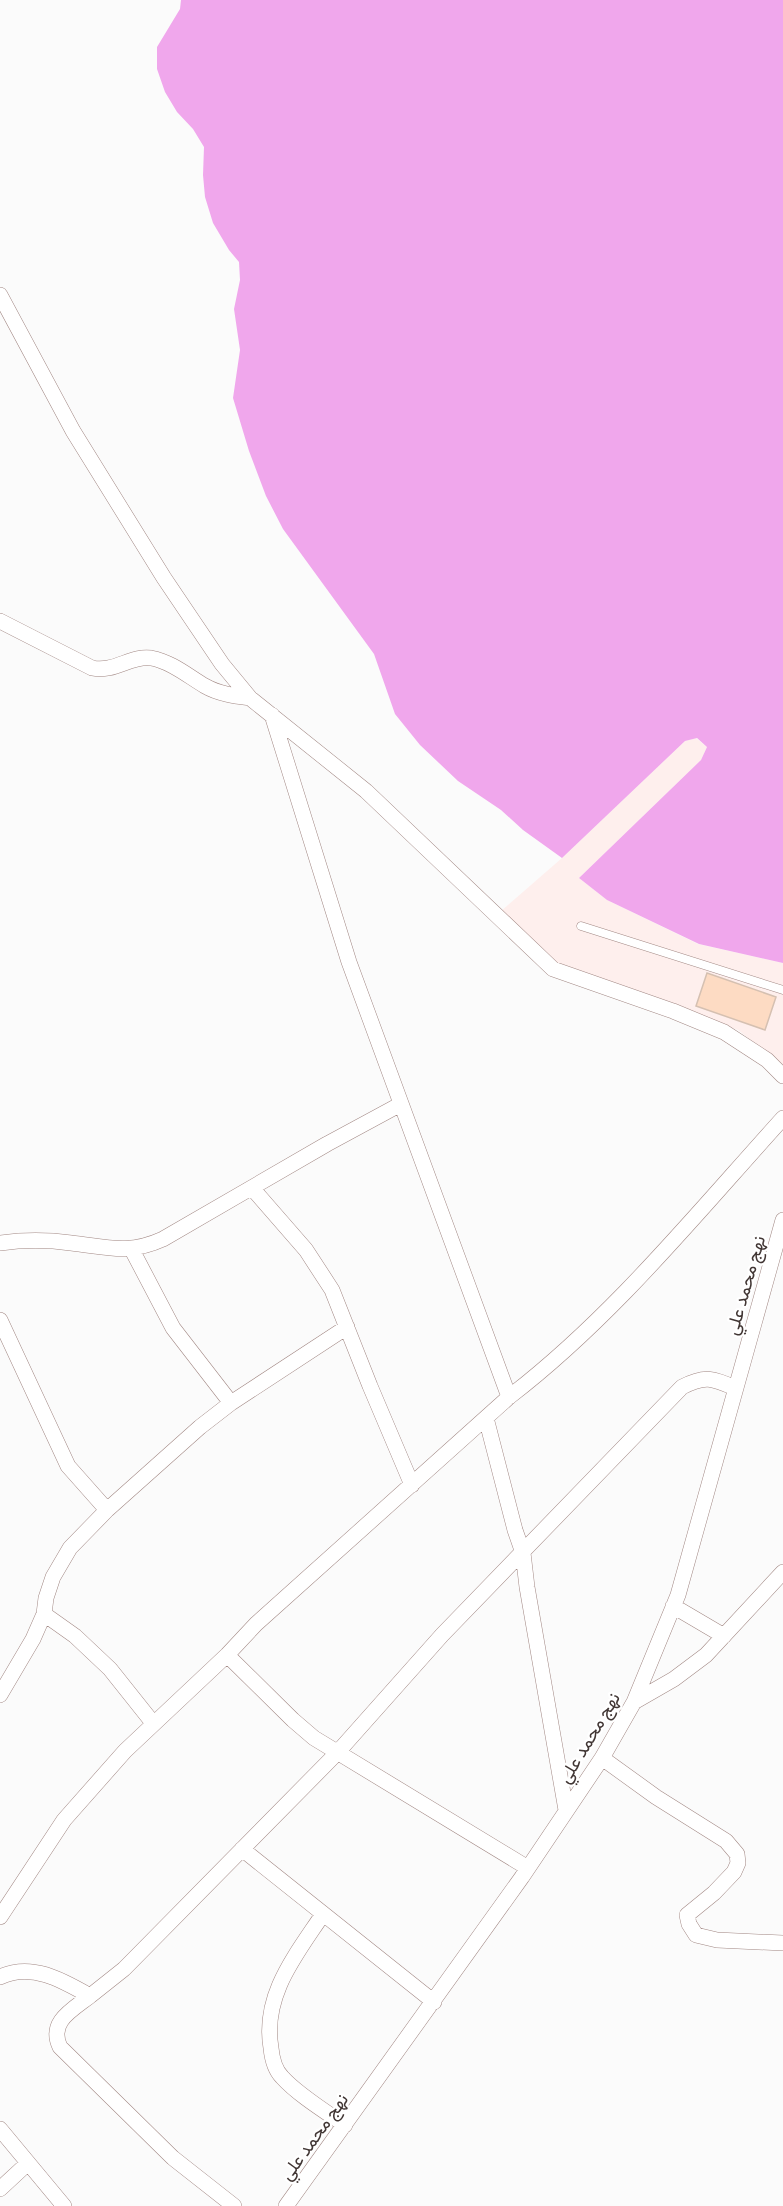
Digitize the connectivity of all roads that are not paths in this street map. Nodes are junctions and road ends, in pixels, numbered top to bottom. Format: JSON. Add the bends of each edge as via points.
{"nodes":[{"id":1,"x":0,"y":295,"type":"edge"},
{"id":2,"x":0,"y":621,"type":"edge"},
{"id":3,"x":250,"y":698,"type":"junction"},
{"id":4,"x":272,"y":715,"type":"junction"},
{"id":5,"x":581,"y":926,"type":"dead end"},
{"id":6,"x":783,"y":990,"type":"edge"},
{"id":7,"x":783,"y":1076,"type":"edge"},
{"id":8,"x":401,"y":1104,"type":"junction"},
{"id":9,"x":783,"y":1118,"type":"edge"},
{"id":10,"x":252,"y":1188,"type":"junction"},
{"id":11,"x":783,"y":1220,"type":"edge"},
{"id":12,"x":0,"y":1243,"type":"edge"},
{"id":13,"x":132,"y":1248,"type":"junction"},
{"id":14,"x":0,"y":1320,"type":"edge"},
{"id":15,"x":347,"y":1326,"type":"junction"},
{"id":16,"x":735,"y":1388,"type":"junction"},
{"id":17,"x":509,"y":1397,"type":"junction"},
{"id":18,"x":231,"y":1403,"type":"junction"},
{"id":19,"x":486,"y":1418,"type":"junction"},
{"id":20,"x":412,"y":1485,"type":"junction"},
{"id":21,"x":107,"y":1510,"type":"junction"},
{"id":22,"x":523,"y":1553,"type":"junction"},
{"id":23,"x":783,"y":1572,"type":"edge"},
{"id":24,"x":674,"y":1606,"type":"junction"},
{"id":25,"x":44,"y":1614,"type":"junction"},
{"id":26,"x":724,"y":1636,"type":"junction"},
{"id":27,"x":227,"y":1655,"type":"junction"},
{"id":28,"x":0,"y":1695,"type":"edge"},
{"id":29,"x":634,"y":1702,"type":"junction"},
{"id":30,"x":153,"y":1723,"type":"junction"},
{"id":31,"x":337,"y":1753,"type":"junction"},
{"id":32,"x":602,"y":1758,"type":"junction"},
{"id":33,"x":566,"y":1810,"type":"junction"},
{"id":34,"x":242,"y":1849,"type":"junction"},
{"id":35,"x":528,"y":1868,"type":"junction"},
{"id":36,"x":324,"y":1914,"type":"junction"},
{"id":37,"x":0,"y":1917,"type":"edge"},
{"id":38,"x":783,"y":1943,"type":"edge"},
{"id":39,"x":0,"y":1977,"type":"edge"},
{"id":40,"x":90,"y":1996,"type":"junction"},
{"id":41,"x":434,"y":2002,"type":"junction"},
{"id":42,"x":345,"y":2126,"type":"junction"},
{"id":43,"x":0,"y":2129,"type":"edge"},
{"id":44,"x":28,"y":2163,"type":"junction"},
{"id":45,"x":0,"y":2189,"type":"edge"},
{"id":46,"x":64,"y":2206,"type":"edge"},
{"id":47,"x":234,"y":2206,"type":"edge"},
{"id":48,"x":286,"y":2206,"type":"edge"}],
"edges":[{"from":1,"to":3,"type":"street","via":[[73,431],[164,578]]},
{"from":2,"to":3,"type":"street","via":[[92,668],[104,670],[139,659],[154,659],[217,692]]},
{"from":3,"to":4,"type":"street"},
{"from":4,"to":7,"type":"street","via":[[366,791],[553,969],[723,1032],[767,1060]]},
{"from":4,"to":8,"type":"street","via":[[349,962]]},
{"from":5,"to":6,"type":"lane"},
{"from":8,"to":10,"type":"street"},
{"from":8,"to":17,"type":"street"},
{"from":9,"to":17,"type":"street","via":[[610,1306],[545,1369]]},
{"from":10,"to":13,"type":"street","via":[[145,1248]]},
{"from":10,"to":15,"type":"street","via":[[306,1250],[333,1290]]},
{"from":11,"to":16,"type":"street","name":"نهج محمد علي"},
{"from":12,"to":13,"type":"street","via":[[70,1242]]},
{"from":13,"to":18,"type":"street","via":[[173,1328]]},
{"from":14,"to":21,"type":"street","via":[[68,1466]]},
{"from":15,"to":18,"type":"street"},
{"from":15,"to":20,"type":"street"},
{"from":16,"to":22,"type":"street","via":[[712,1378],[697,1379],[682,1388]]},
{"from":16,"to":24,"type":"street","name":"نهج محمد علي"},
{"from":17,"to":19,"type":"street"},
{"from":18,"to":21,"type":"street"},
{"from":19,"to":20,"type":"street"},
{"from":19,"to":22,"type":"street"},
{"from":20,"to":27,"type":"street","via":[[256,1624]]},
{"from":21,"to":25,"type":"street","via":[[70,1548],[53,1577]]},
{"from":22,"to":31,"type":"street","via":[[442,1635]]},
{"from":22,"to":33,"type":"street"},
{"from":23,"to":26,"type":"street"},
{"from":24,"to":26,"type":"street"},
{"from":24,"to":29,"type":"street","name":"نهج محمد علي"},
{"from":25,"to":28,"type":"street"},
{"from":25,"to":30,"type":"street","via":[[110,1669]]},
{"from":26,"to":29,"type":"street","via":[[692,1666]]},
{"from":27,"to":30,"type":"street"},
{"from":27,"to":31,"type":"street","via":[[293,1720]]},
{"from":29,"to":32,"type":"street","name":"نهج محمد علي"},
{"from":30,"to":37,"type":"street","via":[[64,1820]]},
{"from":31,"to":34,"type":"street"},
{"from":31,"to":35,"type":"street"},
{"from":32,"to":33,"type":"street","name":"نهج محمد علي"},
{"from":32,"to":38,"type":"street","via":[[665,1804],[726,1841],[737,1854],[734,1872],[687,1915],[696,1935],[717,1940]]},
{"from":33,"to":35,"type":"street","name":"نهج محمد علي"},
{"from":34,"to":36,"type":"street"},
{"from":34,"to":40,"type":"street","via":[[124,1969]]},
{"from":35,"to":41,"type":"street","name":"نهج محمد علي"},
{"from":36,"to":41,"type":"street"},
{"from":36,"to":42,"type":"street","via":[[275,1992],[269,2037],[282,2077]]},
{"from":39,"to":40,"type":"street","via":[[31,1970]]},
{"from":40,"to":47,"type":"street","via":[[56,2028],[60,2047],[173,2158]]},
{"from":41,"to":42,"type":"street","name":"نهج محمد علي"},
{"from":42,"to":48,"type":"street","name":"نهج محمد علي"},
{"from":43,"to":44,"type":"street"},
{"from":44,"to":45,"type":"street"},
{"from":44,"to":46,"type":"street"}]}
